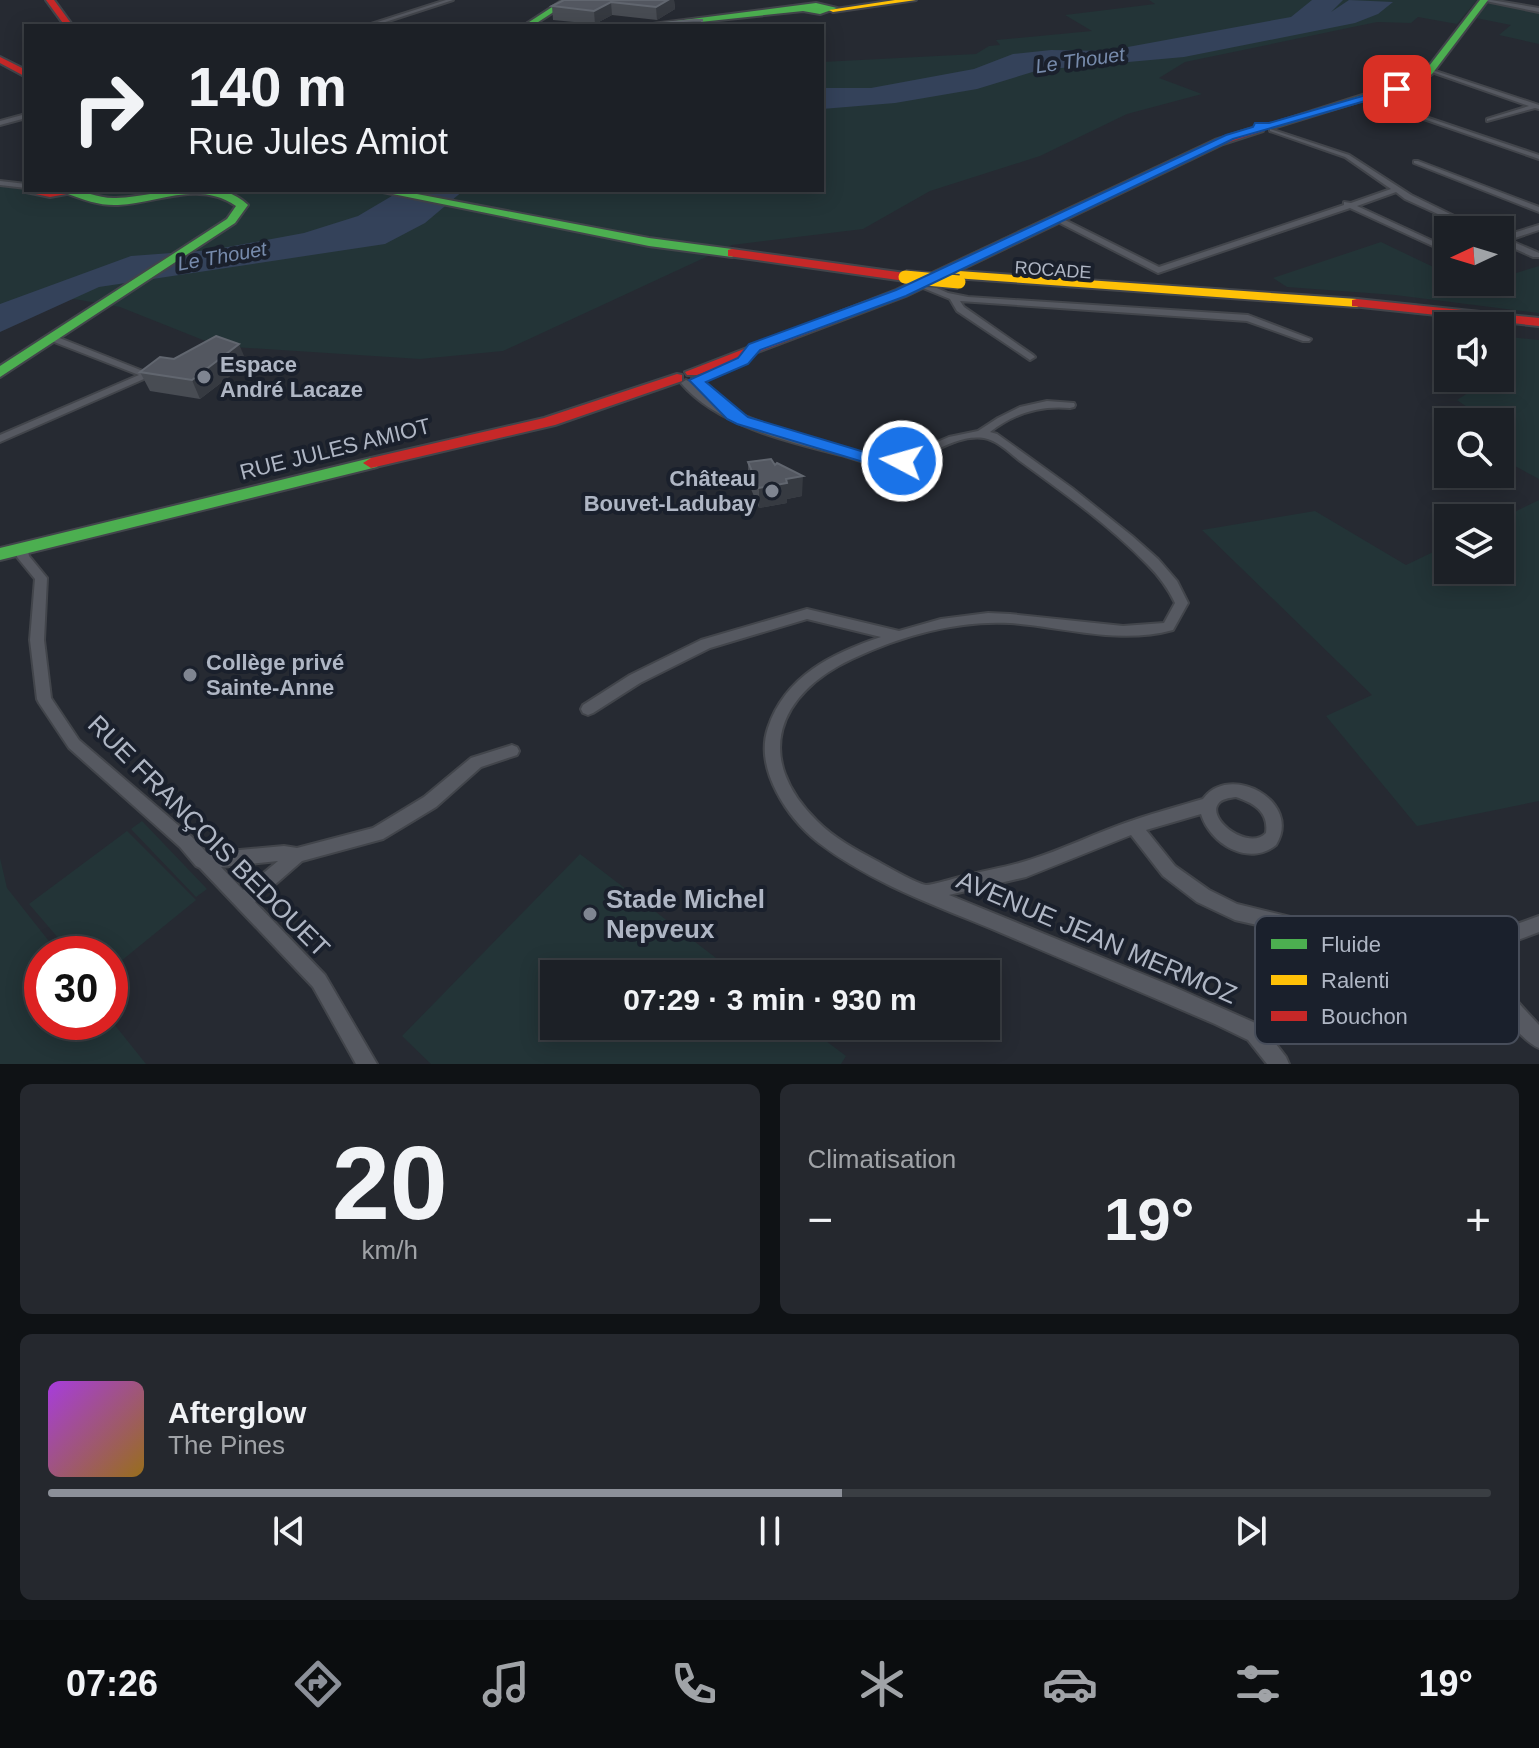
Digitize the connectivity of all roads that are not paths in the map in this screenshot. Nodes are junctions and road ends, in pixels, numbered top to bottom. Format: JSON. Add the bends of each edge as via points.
{"nodes":[{"id":1,"x":50,"y":0,"type":"edge"},
{"id":2,"x":63,"y":0,"type":"edge"},
{"id":3,"x":451,"y":0,"type":"edge"},
{"id":4,"x":568,"y":0,"type":"edge"},
{"id":5,"x":882,"y":0,"type":"edge"},
{"id":6,"x":912,"y":0,"type":"edge"},
{"id":7,"x":1484,"y":0,"type":"edge"},
{"id":8,"x":1537,"y":0,"type":"edge"},
{"id":9,"x":816,"y":6,"type":"edge"},
{"id":10,"x":1536,"y":9,"type":"edge"},
{"id":11,"x":68,"y":24,"type":"edge"},
{"id":12,"x":81,"y":24,"type":"edge"},
{"id":13,"x":374,"y":24,"type":"edge"},
{"id":14,"x":530,"y":24,"type":"edge"},
{"id":15,"x":658,"y":24,"type":"edge"},
{"id":16,"x":686,"y":24,"type":"edge"},
{"id":17,"x":1431,"y":70,"type":"junction"},
{"id":18,"x":1365,"y":97,"type":"junction"},
{"id":19,"x":1537,"y":106,"type":"edge"},
{"id":20,"x":24,"y":117,"type":"edge"},
{"id":21,"x":1489,"y":120,"type":"dead end"},
{"id":22,"x":0,"y":123,"type":"edge"},
{"id":23,"x":1267,"y":128,"type":"junction"},
{"id":24,"x":1539,"y":157,"type":"edge"},
{"id":25,"x":1416,"y":162,"type":"dead end"},
{"id":26,"x":24,"y":177,"type":"edge"},
{"id":27,"x":0,"y":182,"type":"edge"},
{"id":28,"x":24,"y":187,"type":"edge"},
{"id":29,"x":1396,"y":190,"type":"junction"},
{"id":30,"x":43,"y":192,"type":"edge"},
{"id":31,"x":68,"y":192,"type":"edge"},
{"id":32,"x":189,"y":192,"type":"edge"},
{"id":33,"x":200,"y":192,"type":"edge"},
{"id":34,"x":390,"y":192,"type":"edge"},
{"id":35,"x":424,"y":192,"type":"edge"},
{"id":36,"x":97,"y":195,"type":"edge"},
{"id":37,"x":1347,"y":204,"type":"junction"},
{"id":38,"x":1539,"y":210,"type":"edge"},
{"id":39,"x":1450,"y":216,"type":"edge"},
{"id":40,"x":544,"y":220,"type":"junction"},
{"id":41,"x":1058,"y":220,"type":"junction"},
{"id":42,"x":1539,"y":227,"type":"edge"},
{"id":43,"x":1514,"y":235,"type":"edge"},
{"id":44,"x":1434,"y":244,"type":"edge"},
{"id":45,"x":1514,"y":245,"type":"edge"},
{"id":46,"x":1536,"y":255,"type":"dead end"},
{"id":47,"x":915,"y":277,"type":"junction"},
{"id":48,"x":957,"y":285,"type":"junction"},
{"id":49,"x":1539,"y":322,"type":"edge"},
{"id":50,"x":1539,"y":329,"type":"edge"},
{"id":51,"x":52,"y":338,"type":"junction"},
{"id":52,"x":1306,"y":339,"type":"dead end"},
{"id":53,"x":1030,"y":357,"type":"dead end"},
{"id":54,"x":0,"y":373,"type":"edge"},
{"id":55,"x":690,"y":378,"type":"junction"},
{"id":56,"x":1070,"y":405,"type":"dead end"},
{"id":57,"x":982,"y":433,"type":"junction"},
{"id":58,"x":0,"y":439,"type":"edge"},
{"id":59,"x":23,"y":548,"type":"junction"},
{"id":60,"x":0,"y":554,"type":"edge"},
{"id":61,"x":902,"y":637,"type":"junction"},
{"id":62,"x":588,"y":709,"type":"dead end"},
{"id":63,"x":512,"y":751,"type":"dead end"},
{"id":64,"x":1207,"y":805,"type":"dead end"},
{"id":65,"x":1134,"y":827,"type":"junction"},
{"id":66,"x":297,"y":855,"type":"junction"},
{"id":67,"x":202,"y":861,"type":"junction"},
{"id":68,"x":928,"y":892,"type":"junction"},
{"id":69,"x":242,"y":902,"type":"junction"},
{"id":70,"x":1255,"y":917,"type":"edge"},
{"id":71,"x":1539,"y":924,"type":"edge"},
{"id":72,"x":1519,"y":931,"type":"edge"},
{"id":73,"x":1519,"y":1015,"type":"edge"},
{"id":74,"x":1255,"y":1033,"type":"edge"},
{"id":75,"x":1539,"y":1039,"type":"edge"},
{"id":76,"x":1264,"y":1044,"type":"edge"},
{"id":77,"x":367,"y":1064,"type":"edge"},
{"id":78,"x":1279,"y":1064,"type":"edge"}],
"edges":[{"from":1,"to":11,"type":"main road"},
{"from":2,"to":12,"type":"main road"},
{"from":3,"to":13,"type":"street"},
{"from":4,"to":14,"type":"main road"},
{"from":5,"to":9,"type":"main road"},
{"from":6,"to":9,"type":"main road"},
{"from":7,"to":10,"type":"street"},
{"from":7,"to":17,"type":"main road"},
{"from":8,"to":10,"type":"street"},
{"from":9,"to":15,"type":"main road"},
{"from":9,"to":16,"type":"main road"},
{"from":17,"to":18,"type":"main road","name":"RUE JULES AMIOT","via":[[1407,85]]},
{"from":17,"to":19,"type":"street"},
{"from":18,"to":23,"type":"main road","name":"RUE JULES AMIOT"},
{"from":18,"to":24,"type":"street"},
{"from":19,"to":21,"type":"street"},
{"from":20,"to":22,"type":"street"},
{"from":23,"to":29,"type":"street","via":[[1347,156]]},
{"from":23,"to":41,"type":"main road","name":"RUE JULES AMIOT","via":[[1229,137]]},
{"from":25,"to":38,"type":"street"},
{"from":26,"to":27,"type":"street"},
{"from":27,"to":28,"type":"street"},
{"from":29,"to":37,"type":"street"},
{"from":29,"to":39,"type":"street"},
{"from":30,"to":31,"type":"main road"},
{"from":32,"to":36,"type":"main road","via":[[123,201]]},
{"from":33,"to":51,"type":"main road","via":[[223,197],[233,206],[232,213],[214,231]]},
{"from":34,"to":40,"type":"main road","name":"ROCADE"},
{"from":35,"to":40,"type":"main road"},
{"from":37,"to":41,"type":"street","via":[[1158,270]]},
{"from":37,"to":44,"type":"street"},
{"from":40,"to":47,"type":"main road","name":"ROCADE","via":[[734,256]]},
{"from":41,"to":47,"type":"main road","name":"RUE JULES AMIOT"},
{"from":42,"to":43,"type":"street"},
{"from":45,"to":46,"type":"street"},
{"from":47,"to":48,"type":"main road","name":"ROCADE","bridge":true},
{"from":47,"to":55,"type":"main road","name":"RUE JULES AMIOT"},
{"from":48,"to":49,"type":"main road","via":[[1366,304]]},
{"from":48,"to":50,"type":"main road","name":"ROCADE"},
{"from":48,"to":52,"type":"street","via":[[1248,318]]},
{"from":48,"to":53,"type":"street","via":[[960,309]]},
{"from":51,"to":54,"type":"main road"},
{"from":51,"to":58,"type":"street","via":[[148,375]]},
{"from":55,"to":57,"type":"street","via":[[696,395],[733,416],[886,463]]},
{"from":55,"to":59,"type":"main road","name":"RUE JULES AMIOT","via":[[533,427]]},
{"from":56,"to":57,"type":"street","via":[[1044,404],[998,420]]},
{"from":57,"to":61,"type":"street","name":"AVENUE JEAN MERMOZ","via":[[993,436],[1148,555],[1178,587],[1182,603],[1168,627],[1142,633],[988,618]]},
{"from":59,"to":60,"type":"main road","name":"RUE JULES AMIOT"},
{"from":59,"to":67,"type":"street","name":"RUE FRANÇOIS BEDOUET","via":[[23,557],[41,578],[38,633],[44,699],[74,744]]},
{"from":61,"to":62,"type":"street","via":[[807,614],[706,644]]},
{"from":61,"to":68,"type":"street","name":"AVENUE JEAN MERMOZ","via":[[813,674],[788,697],[773,728],[770,756],[781,786],[822,836]]},
{"from":63,"to":66,"type":"street","via":[[476,762],[430,802],[377,834]]},
{"from":64,"to":65,"type":"street"},
{"from":65,"to":68,"type":"street","via":[[1026,869]]},
{"from":65,"to":70,"type":"street","via":[[1169,871],[1203,896]]},
{"from":66,"to":67,"type":"street"},
{"from":66,"to":69,"type":"street"},
{"from":67,"to":69,"type":"street","name":"RUE FRANÇOIS BEDOUET"},
{"from":68,"to":74,"type":"street","name":"AVENUE JEAN MERMOZ"},
{"from":69,"to":77,"type":"street","name":"RUE FRANÇOIS BEDOUET","via":[[319,981]]},
{"from":71,"to":72,"type":"street"},
{"from":73,"to":75,"type":"street"},
{"from":76,"to":78,"type":"street","name":"AVENUE JEAN MERMOZ"}]}
